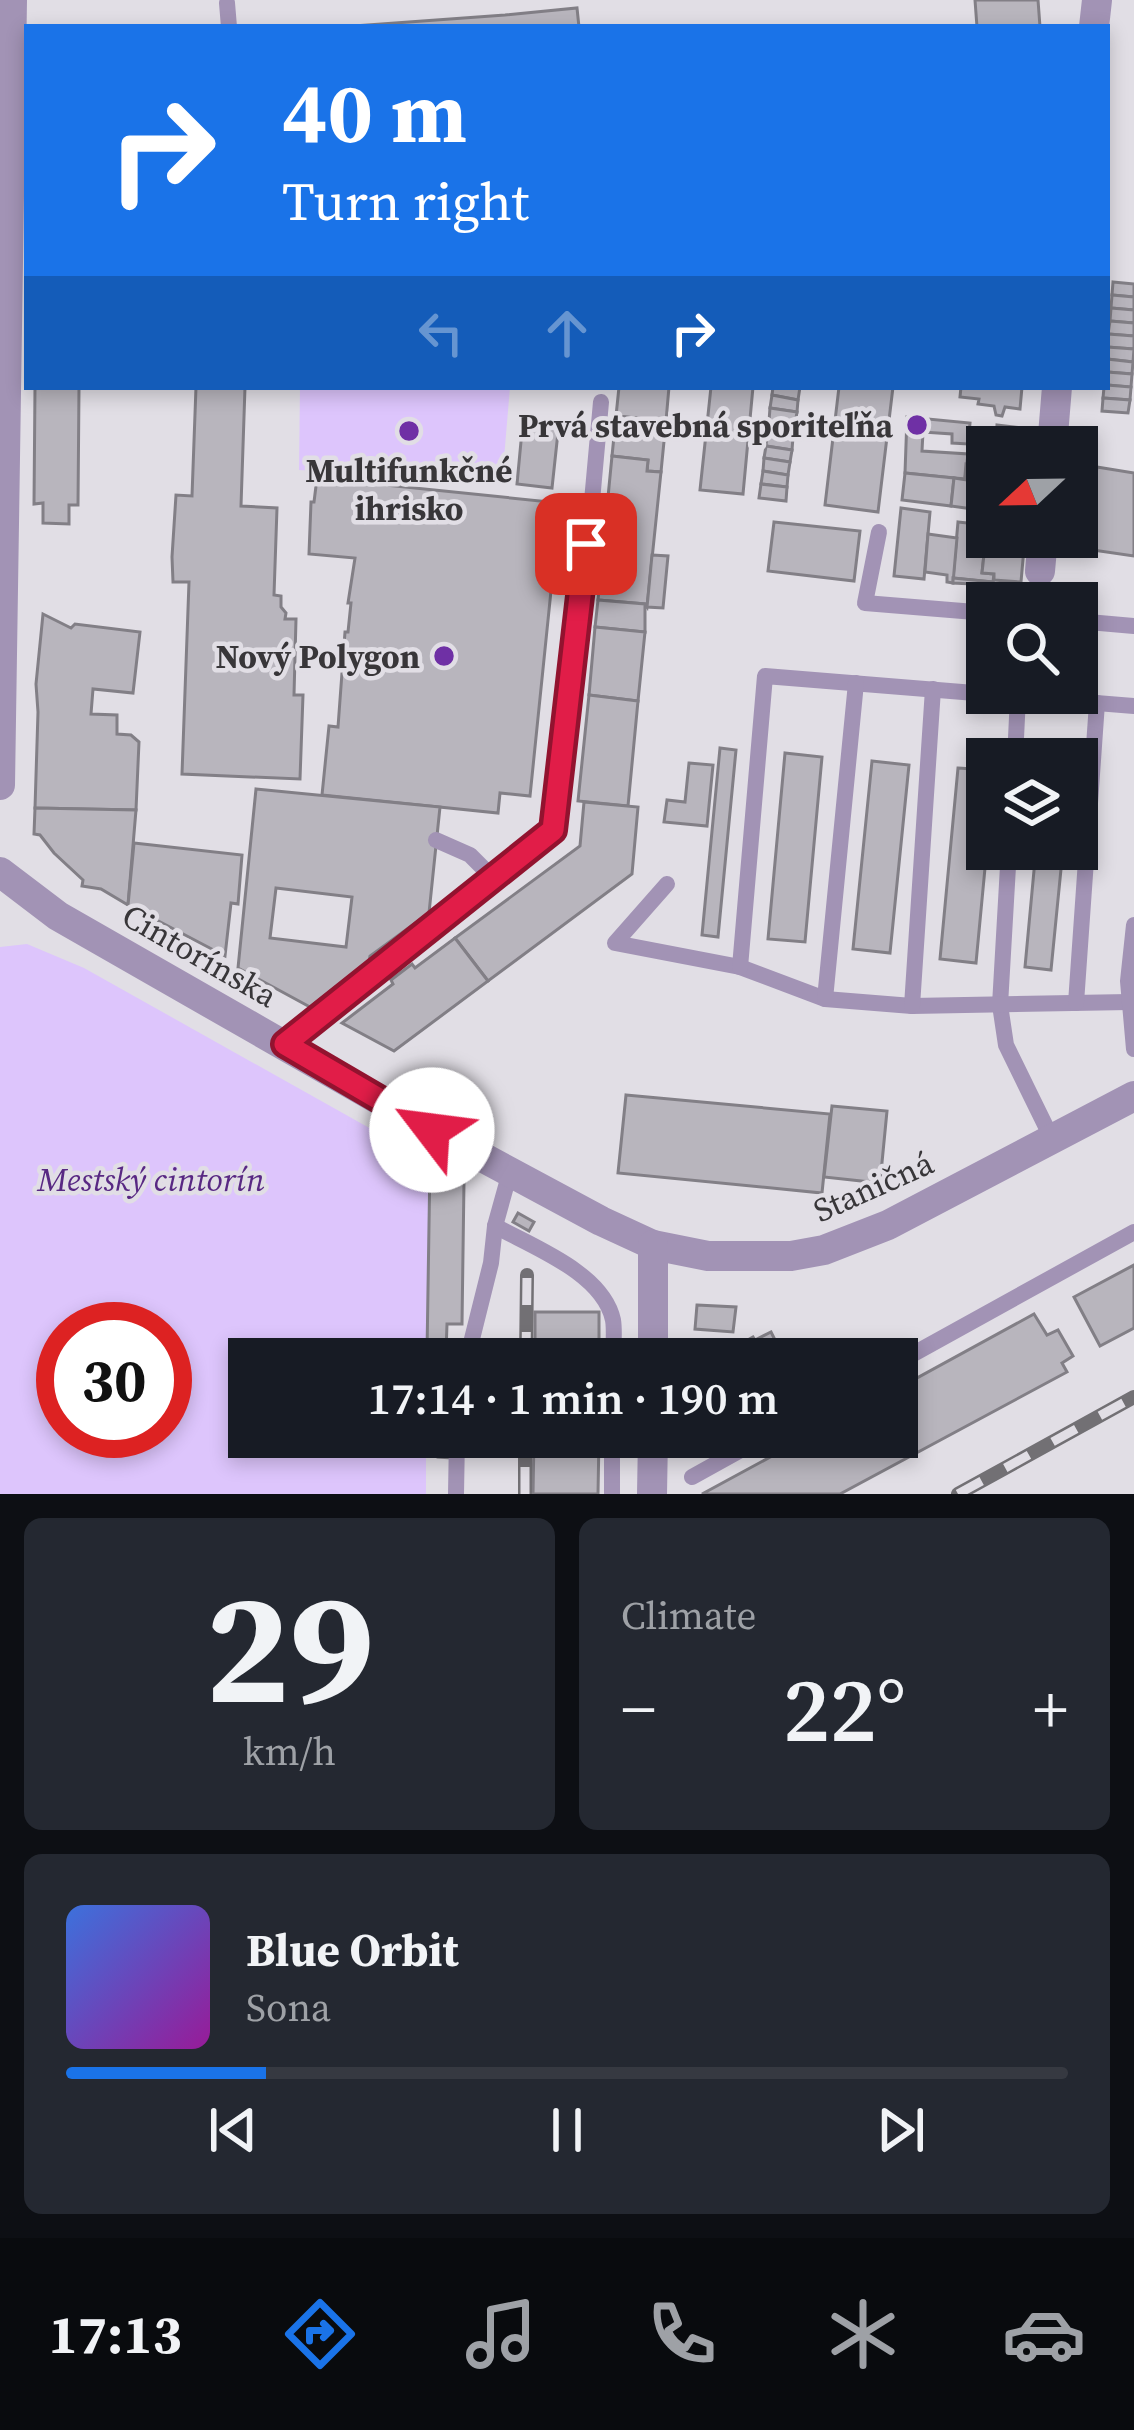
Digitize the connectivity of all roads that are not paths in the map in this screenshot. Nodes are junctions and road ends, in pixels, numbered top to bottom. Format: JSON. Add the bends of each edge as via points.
{"nodes":[{"id":1,"x":11,"y":0,"type":"edge"},
{"id":2,"x":227,"y":3,"type":"dead end"},
{"id":3,"x":229,"y":24,"type":"edge"},
{"id":4,"x":4,"y":121,"type":"edge"},
{"id":5,"x":17,"y":224,"type":"edge"},
{"id":6,"x":1058,"y":390,"type":"edge"},
{"id":7,"x":601,"y":401,"type":"dead end"},
{"id":8,"x":1054,"y":426,"type":"edge"},
{"id":9,"x":879,"y":532,"type":"dead end"},
{"id":10,"x":2,"y":540,"type":"edge"},
{"id":11,"x":1041,"y":558,"type":"edge"},
{"id":12,"x":1040,"y":571,"type":"dead end"},
{"id":13,"x":966,"y":611,"type":"edge"},
{"id":14,"x":1098,"y":623,"type":"edge"},
{"id":15,"x":1134,"y":626,"type":"edge"},
{"id":16,"x":1,"y":658,"type":"edge"},
{"id":17,"x":856,"y":683,"type":"junction"},
{"id":18,"x":934,"y":689,"type":"junction"},
{"id":19,"x":966,"y":692,"type":"edge"},
{"id":20,"x":1098,"y":703,"type":"edge"},
{"id":21,"x":1134,"y":706,"type":"edge"},
{"id":22,"x":1096,"y":714,"type":"edge"},
{"id":23,"x":0,"y":736,"type":"edge"},
{"id":24,"x":0,"y":785,"type":"edge"},
{"id":25,"x":436,"y":840,"type":"dead end"},
{"id":26,"x":1008,"y":870,"type":"edge"},
{"id":27,"x":0,"y":872,"type":"edge"},
{"id":28,"x":492,"y":877,"type":"junction"},
{"id":29,"x":667,"y":884,"type":"dead end"},
{"id":30,"x":1133,"y":935,"type":"edge"},
{"id":31,"x":740,"y":967,"type":"junction"},
{"id":32,"x":1131,"y":980,"type":"edge"},
{"id":33,"x":825,"y":999,"type":"junction"},
{"id":34,"x":1129,"y":1002,"type":"junction"},
{"id":35,"x":1076,"y":1003,"type":"junction"},
{"id":36,"x":1000,"y":1005,"type":"junction"},
{"id":37,"x":912,"y":1006,"type":"junction"},
{"id":38,"x":1133,"y":1040,"type":"edge"},
{"id":39,"x":285,"y":1044,"type":"junction"},
{"id":40,"x":1134,"y":1096,"type":"edge"},
{"id":41,"x":432,"y":1130,"type":"joint"},
{"id":42,"x":1052,"y":1139,"type":"junction"},
{"id":43,"x":510,"y":1172,"type":"junction"},
{"id":44,"x":495,"y":1226,"type":"junction"},
{"id":45,"x":1134,"y":1232,"type":"edge"},
{"id":46,"x":653,"y":1245,"type":"junction"},
{"id":47,"x":472,"y":1338,"type":"edge"},
{"id":48,"x":613,"y":1338,"type":"edge"},
{"id":49,"x":653,"y":1338,"type":"edge"},
{"id":50,"x":918,"y":1352,"type":"edge"},
{"id":51,"x":457,"y":1458,"type":"edge"},
{"id":52,"x":612,"y":1458,"type":"edge"},
{"id":53,"x":653,"y":1458,"type":"edge"},
{"id":54,"x":726,"y":1458,"type":"edge"},
{"id":55,"x":692,"y":1477,"type":"dead end"},
{"id":56,"x":456,"y":1494,"type":"edge"},
{"id":57,"x":612,"y":1494,"type":"edge"},
{"id":58,"x":652,"y":1494,"type":"edge"}],
"edges":[{"from":1,"to":4,"type":"street"},
{"from":2,"to":3,"type":"lane"},
{"from":4,"to":5,"type":"street"},
{"from":5,"to":10,"type":"street"},
{"from":6,"to":8,"type":"street"},
{"from":7,"to":28,"type":"lane","via":[[553,830]]},
{"from":9,"to":13,"type":"lane","via":[[865,603]]},
{"from":10,"to":16,"type":"street"},
{"from":11,"to":12,"type":"street"},
{"from":14,"to":15,"type":"lane"},
{"from":16,"to":23,"type":"street"},
{"from":17,"to":18,"type":"lane"},
{"from":17,"to":31,"type":"lane","via":[[765,676]]},
{"from":17,"to":33,"type":"lane"},
{"from":18,"to":19,"type":"lane"},
{"from":18,"to":37,"type":"lane"},
{"from":20,"to":21,"type":"lane"},
{"from":22,"to":35,"type":"lane"},
{"from":23,"to":24,"type":"street"},
{"from":25,"to":28,"type":"lane","via":[[470,855]]},
{"from":26,"to":36,"type":"lane"},
{"from":27,"to":39,"type":"street","name":"Cintorínska","via":[[58,916]]},
{"from":28,"to":39,"type":"lane"},
{"from":29,"to":31,"type":"lane","via":[[616,943]]},
{"from":30,"to":32,"type":"lane"},
{"from":31,"to":33,"type":"lane"},
{"from":32,"to":34,"type":"lane"},
{"from":33,"to":37,"type":"lane"},
{"from":34,"to":35,"type":"lane"},
{"from":34,"to":38,"type":"lane"},
{"from":35,"to":36,"type":"lane"},
{"from":36,"to":37,"type":"lane"},
{"from":36,"to":42,"type":"lane","via":[[1006,1046]]},
{"from":39,"to":41,"type":"street","name":"Cintorínska"},
{"from":40,"to":42,"type":"street","name":"Staničná"},
{"from":41,"to":43,"type":"street","name":"Staničná"},
{"from":42,"to":46,"type":"street","name":"Staničná","via":[[824,1250],[708,1256]]},
{"from":43,"to":44,"type":"lane"},
{"from":43,"to":46,"type":"street","name":"Staničná"},
{"from":44,"to":47,"type":"lane"},
{"from":44,"to":48,"type":"lane","via":[[582,1275],[605,1302]]},
{"from":45,"to":50,"type":"lane"},
{"from":46,"to":49,"type":"street"},
{"from":51,"to":56,"type":"lane"},
{"from":52,"to":57,"type":"lane"},
{"from":53,"to":58,"type":"street"},
{"from":54,"to":55,"type":"lane"}]}
